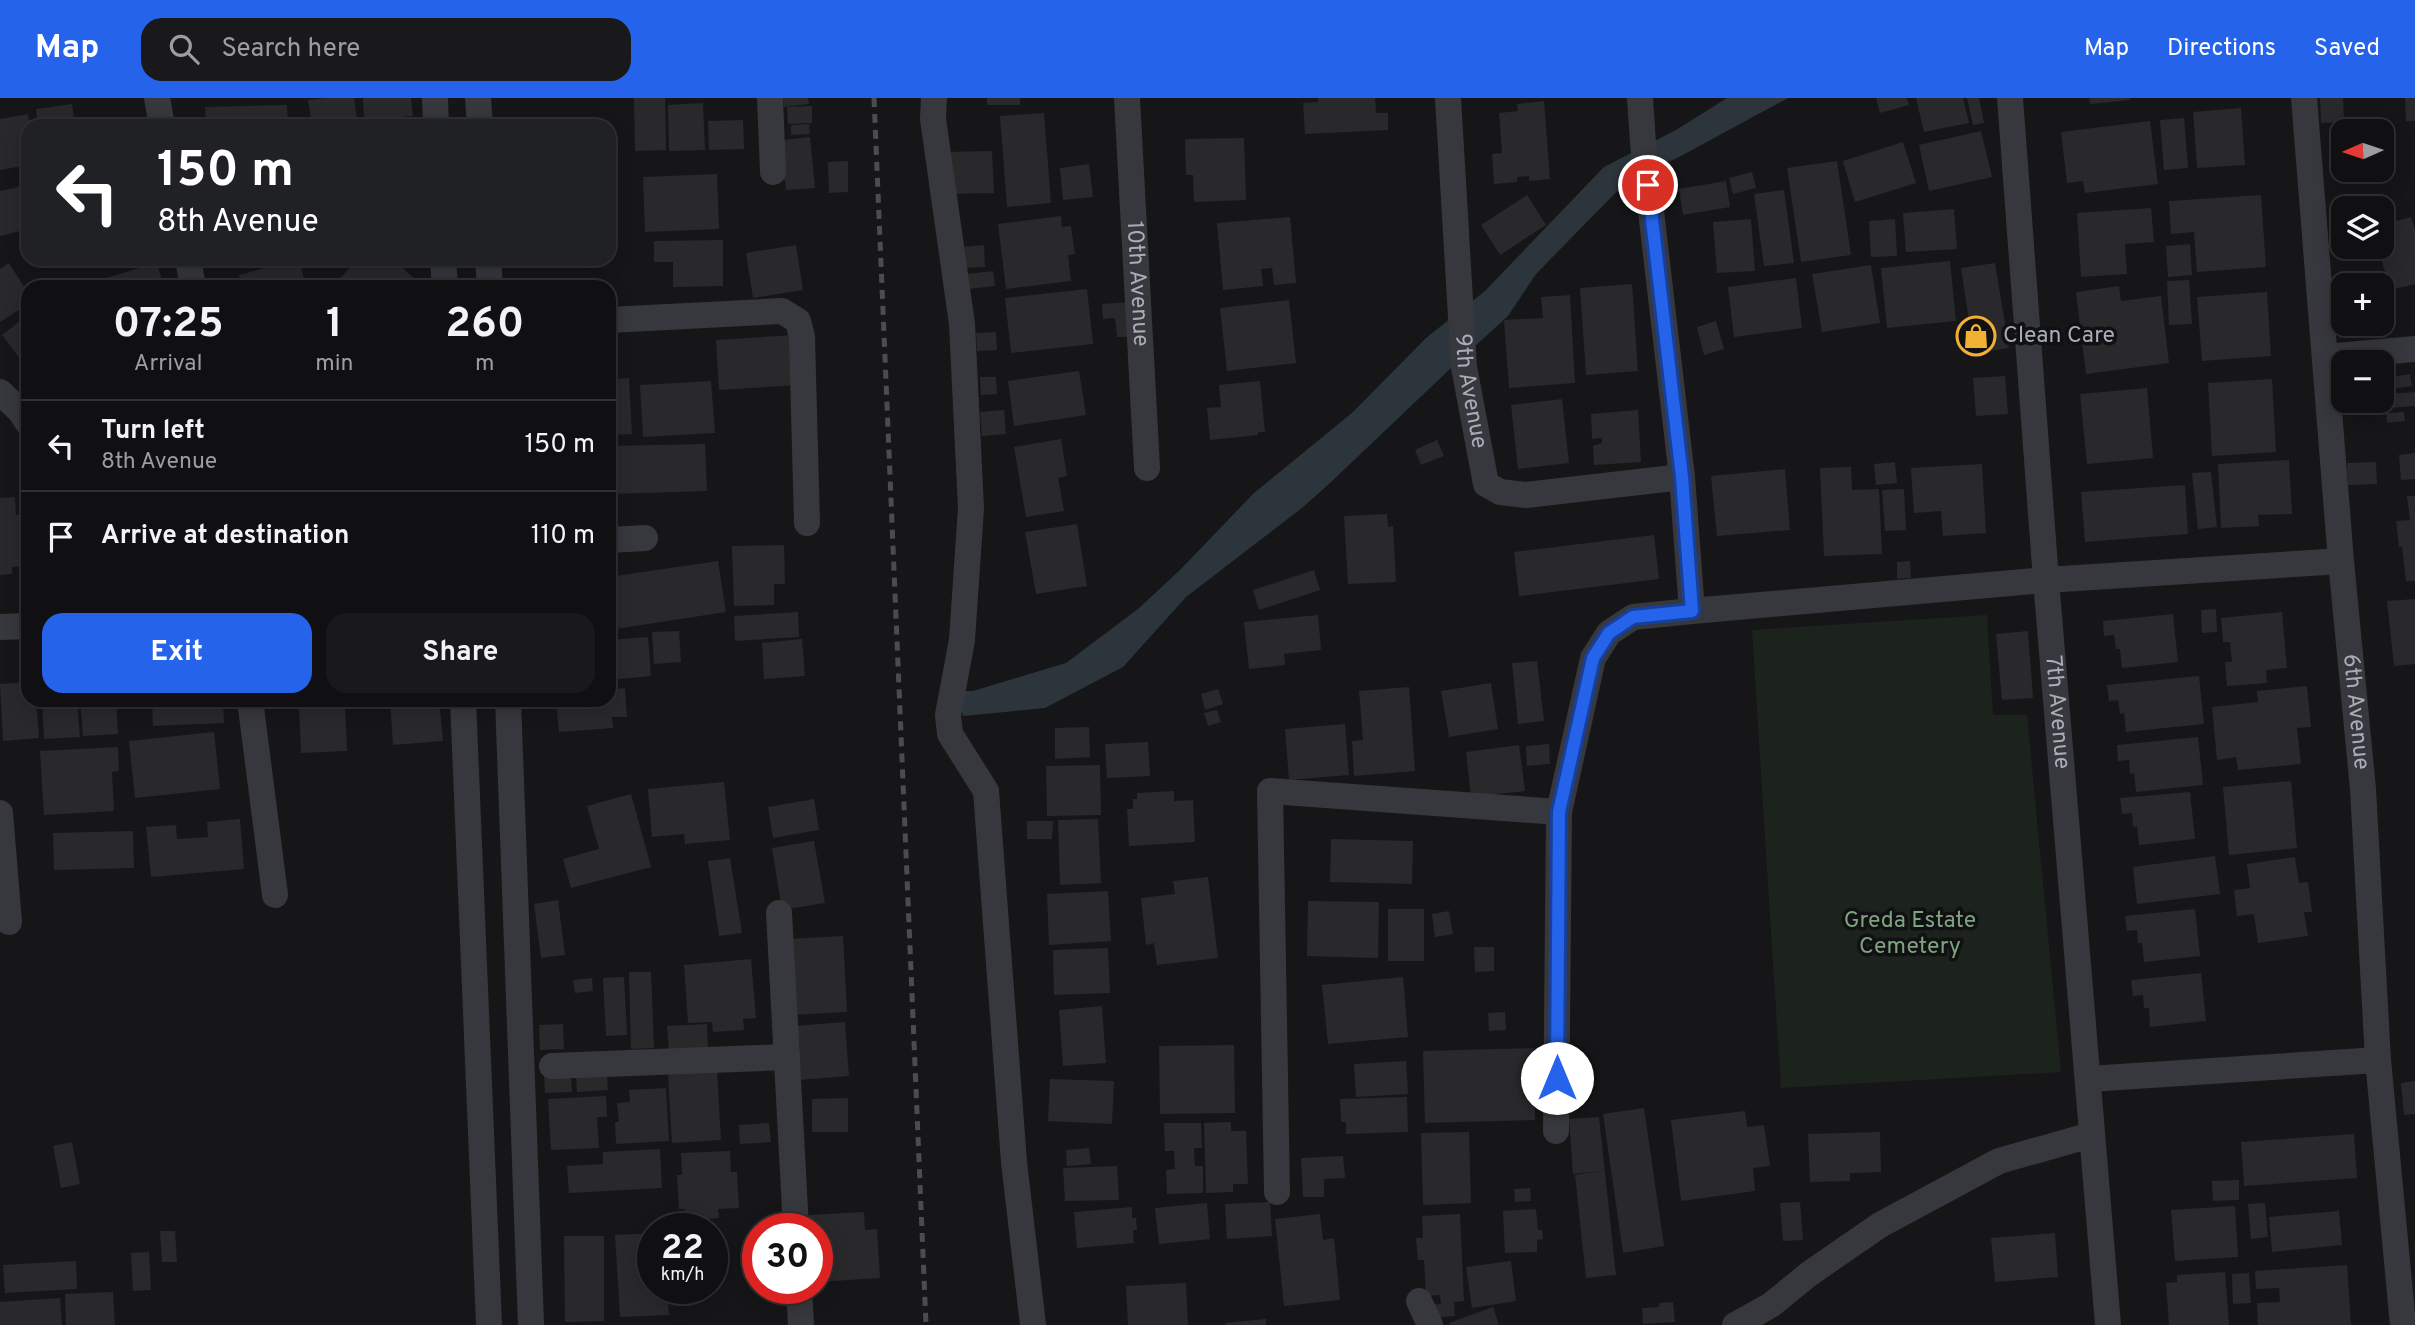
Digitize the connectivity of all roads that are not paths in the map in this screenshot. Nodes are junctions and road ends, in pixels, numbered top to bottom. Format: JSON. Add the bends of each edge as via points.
{"nodes":[{"id":1,"x":157,"y":98,"type":"edge"},
{"id":2,"x":435,"y":98,"type":"edge"},
{"id":3,"x":478,"y":98,"type":"edge"},
{"id":4,"x":770,"y":98,"type":"edge"},
{"id":5,"x":934,"y":98,"type":"edge"},
{"id":6,"x":1127,"y":98,"type":"edge"},
{"id":7,"x":1448,"y":98,"type":"edge"},
{"id":8,"x":1640,"y":98,"type":"edge"},
{"id":9,"x":2010,"y":98,"type":"edge"},
{"id":10,"x":2304,"y":98,"type":"edge"},
{"id":11,"x":161,"y":119,"type":"edge"},
{"id":12,"x":436,"y":119,"type":"edge"},
{"id":13,"x":480,"y":119,"type":"edge"},
{"id":14,"x":773,"y":172,"type":"dead end"},
{"id":15,"x":616,"y":320,"type":"edge"},
{"id":16,"x":2415,"y":349,"type":"edge"},
{"id":17,"x":2325,"y":357,"type":"junction"},
{"id":18,"x":0,"y":393,"type":"edge"},
{"id":19,"x":21,"y":412,"type":"edge"},
{"id":20,"x":1146,"y":468,"type":"dead end"},
{"id":21,"x":1682,"y":477,"type":"junction"},
{"id":22,"x":807,"y":523,"type":"dead end"},
{"id":23,"x":645,"y":538,"type":"dead end"},
{"id":24,"x":616,"y":540,"type":"edge"},
{"id":25,"x":2342,"y":561,"type":"junction"},
{"id":26,"x":2046,"y":580,"type":"junction"},
{"id":27,"x":1692,"y":611,"type":"junction"},
{"id":28,"x":21,"y":626,"type":"edge"},
{"id":29,"x":0,"y":627,"type":"edge"},
{"id":30,"x":251,"y":707,"type":"edge"},
{"id":31,"x":463,"y":707,"type":"edge"},
{"id":32,"x":508,"y":707,"type":"edge"},
{"id":33,"x":1559,"y":812,"type":"junction"},
{"id":34,"x":0,"y":813,"type":"edge"},
{"id":35,"x":275,"y":895,"type":"dead end"},
{"id":36,"x":779,"y":913,"type":"dead end"},
{"id":37,"x":9,"y":922,"type":"dead end"},
{"id":38,"x":787,"y":1056,"type":"junction"},
{"id":39,"x":2378,"y":1060,"type":"junction"},
{"id":40,"x":552,"y":1066,"type":"dead end"},
{"id":41,"x":2089,"y":1079,"type":"junction"},
{"id":42,"x":1556,"y":1131,"type":"dead end"},
{"id":43,"x":2091,"y":1135,"type":"junction"},
{"id":44,"x":1277,"y":1192,"type":"dead end"},
{"id":45,"x":795,"y":1213,"type":"edge"},
{"id":46,"x":800,"y":1304,"type":"edge"},
{"id":47,"x":489,"y":1325,"type":"edge"},
{"id":48,"x":531,"y":1325,"type":"edge"},
{"id":49,"x":801,"y":1325,"type":"edge"},
{"id":50,"x":1033,"y":1325,"type":"edge"},
{"id":51,"x":1735,"y":1325,"type":"edge"},
{"id":52,"x":2108,"y":1325,"type":"edge"},
{"id":53,"x":2403,"y":1325,"type":"edge"}],
"edges":[{"from":1,"to":11,"type":"street"},
{"from":2,"to":12,"type":"street"},
{"from":3,"to":13,"type":"street"},
{"from":4,"to":14,"type":"street"},
{"from":5,"to":50,"type":"street","via":[[933,119],[962,324],[971,508],[962,640],[948,715],[950,734],[986,791],[1014,1162]]},
{"from":6,"to":20,"type":"street","name":"10th Avenue"},
{"from":7,"to":21,"type":"street","name":"9th Avenue","via":[[1464,367],[1486,484],[1500,492],[1526,495]]},
{"from":8,"to":21,"type":"street"},
{"from":9,"to":26,"type":"street","name":"7th Avenue"},
{"from":10,"to":17,"type":"street","name":"6th Avenue"},
{"from":15,"to":22,"type":"street","via":[[782,311],[798,321]]},
{"from":16,"to":17,"type":"street"},
{"from":17,"to":25,"type":"street","name":"6th Avenue"},
{"from":18,"to":19,"type":"street"},
{"from":21,"to":27,"type":"street"},
{"from":23,"to":24,"type":"street"},
{"from":25,"to":26,"type":"street"},
{"from":25,"to":39,"type":"street","name":"6th Avenue","via":[[2363,789]]},
{"from":26,"to":27,"type":"street"},
{"from":26,"to":41,"type":"street","name":"7th Avenue"},
{"from":27,"to":33,"type":"street","via":[[1633,617],[1609,633],[1593,658]]},
{"from":28,"to":29,"type":"street"},
{"from":30,"to":35,"type":"street"},
{"from":31,"to":47,"type":"street"},
{"from":32,"to":48,"type":"street"},
{"from":33,"to":42,"type":"street"},
{"from":33,"to":44,"type":"street","via":[[1270,791]]},
{"from":34,"to":37,"type":"street"},
{"from":36,"to":38,"type":"street"},
{"from":38,"to":40,"type":"street"},
{"from":38,"to":45,"type":"street"},
{"from":39,"to":41,"type":"street"},
{"from":39,"to":53,"type":"street","name":"6th Avenue"},
{"from":41,"to":43,"type":"street","name":"7th Avenue"},
{"from":43,"to":51,"type":"street","via":[[1999,1161],[1880,1225]]},
{"from":43,"to":52,"type":"street","name":"7th Avenue"},
{"from":46,"to":49,"type":"street"}]}
